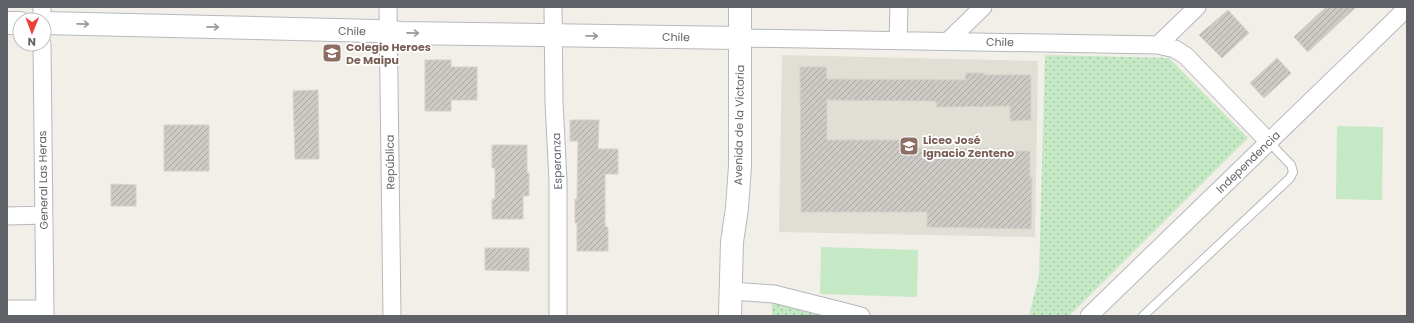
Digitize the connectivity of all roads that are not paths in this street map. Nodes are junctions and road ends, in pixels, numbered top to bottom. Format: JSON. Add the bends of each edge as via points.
{"nodes":[{"id":1,"x":388,"y":7,"type":"edge"},
{"id":2,"x":553,"y":7,"type":"edge"},
{"id":3,"x":726,"y":7,"type":"edge"},
{"id":4,"x":740,"y":7,"type":"edge"},
{"id":5,"x":899,"y":7,"type":"edge"},
{"id":6,"x":983,"y":7,"type":"edge"},
{"id":7,"x":1197,"y":7,"type":"edge"},
{"id":8,"x":1407,"y":8,"type":"edge"},
{"id":9,"x":52,"y":23,"type":"edge"},
{"id":10,"x":388,"y":32,"type":"junction"},
{"id":11,"x":552,"y":36,"type":"junction"},
{"id":12,"x":732,"y":38,"type":"junction"},
{"id":13,"x":898,"y":40,"type":"junction"},
{"id":14,"x":948,"y":41,"type":"junction"},
{"id":15,"x":1158,"y":45,"type":"junction"},
{"id":16,"x":42,"y":52,"type":"edge"},
{"id":17,"x":1269,"y":142,"type":"junction"},
{"id":18,"x":44,"y":215,"type":"junction"},
{"id":19,"x":7,"y":216,"type":"edge"},
{"id":20,"x":731,"y":291,"type":"junction"},
{"id":21,"x":7,"y":309,"type":"edge"},
{"id":22,"x":45,"y":312,"type":"edge"},
{"id":23,"x":392,"y":316,"type":"edge"},
{"id":24,"x":558,"y":316,"type":"edge"},
{"id":25,"x":730,"y":316,"type":"edge"},
{"id":26,"x":861,"y":316,"type":"edge"},
{"id":27,"x":1089,"y":316,"type":"edge"},
{"id":28,"x":1143,"y":316,"type":"edge"}],
"edges":[{"from":1,"to":10,"type":"street","name":"República"},
{"from":2,"to":11,"type":"street","name":"Esperanza"},
{"from":3,"to":12,"type":"street","name":"Avenida de la Victoria"},
{"from":4,"to":12,"type":"street","name":"Avenida de la Victoria"},
{"from":5,"to":13,"type":"street"},
{"from":6,"to":14,"type":"street"},
{"from":7,"to":15,"type":"street"},
{"from":8,"to":17,"type":"street","name":"Independencia"},
{"from":9,"to":10,"type":"street","name":"Chile","one_way":true},
{"from":10,"to":11,"type":"street","name":"Chile","one_way":true},
{"from":10,"to":23,"type":"street","name":"República"},
{"from":11,"to":12,"type":"street","name":"Chile","one_way":true},
{"from":11,"to":24,"type":"street","name":"Esperanza","via":[[558,181]]},
{"from":12,"to":13,"type":"street","name":"Chile"},
{"from":12,"to":20,"type":"street","name":"Avenida de la Victoria","via":[[740,166],[732,242]]},
{"from":13,"to":14,"type":"street","name":"Chile"},
{"from":14,"to":15,"type":"street","name":"Chile"},
{"from":15,"to":17,"type":"street","name":"Chile","via":[[1174,49],[1186,56]]},
{"from":16,"to":18,"type":"street","name":"General Las Heras"},
{"from":17,"to":27,"type":"street","name":"Independencia"},
{"from":17,"to":28,"type":"lane","via":[[1291,165],[1293,172],[1290,178]]},
{"from":18,"to":19,"type":"street"},
{"from":18,"to":22,"type":"street","name":"General Las Heras"},
{"from":20,"to":25,"type":"street","name":"Avenida de la Victoria"},
{"from":20,"to":26,"type":"street","via":[[774,294]]},
{"from":21,"to":22,"type":"street"}]}
